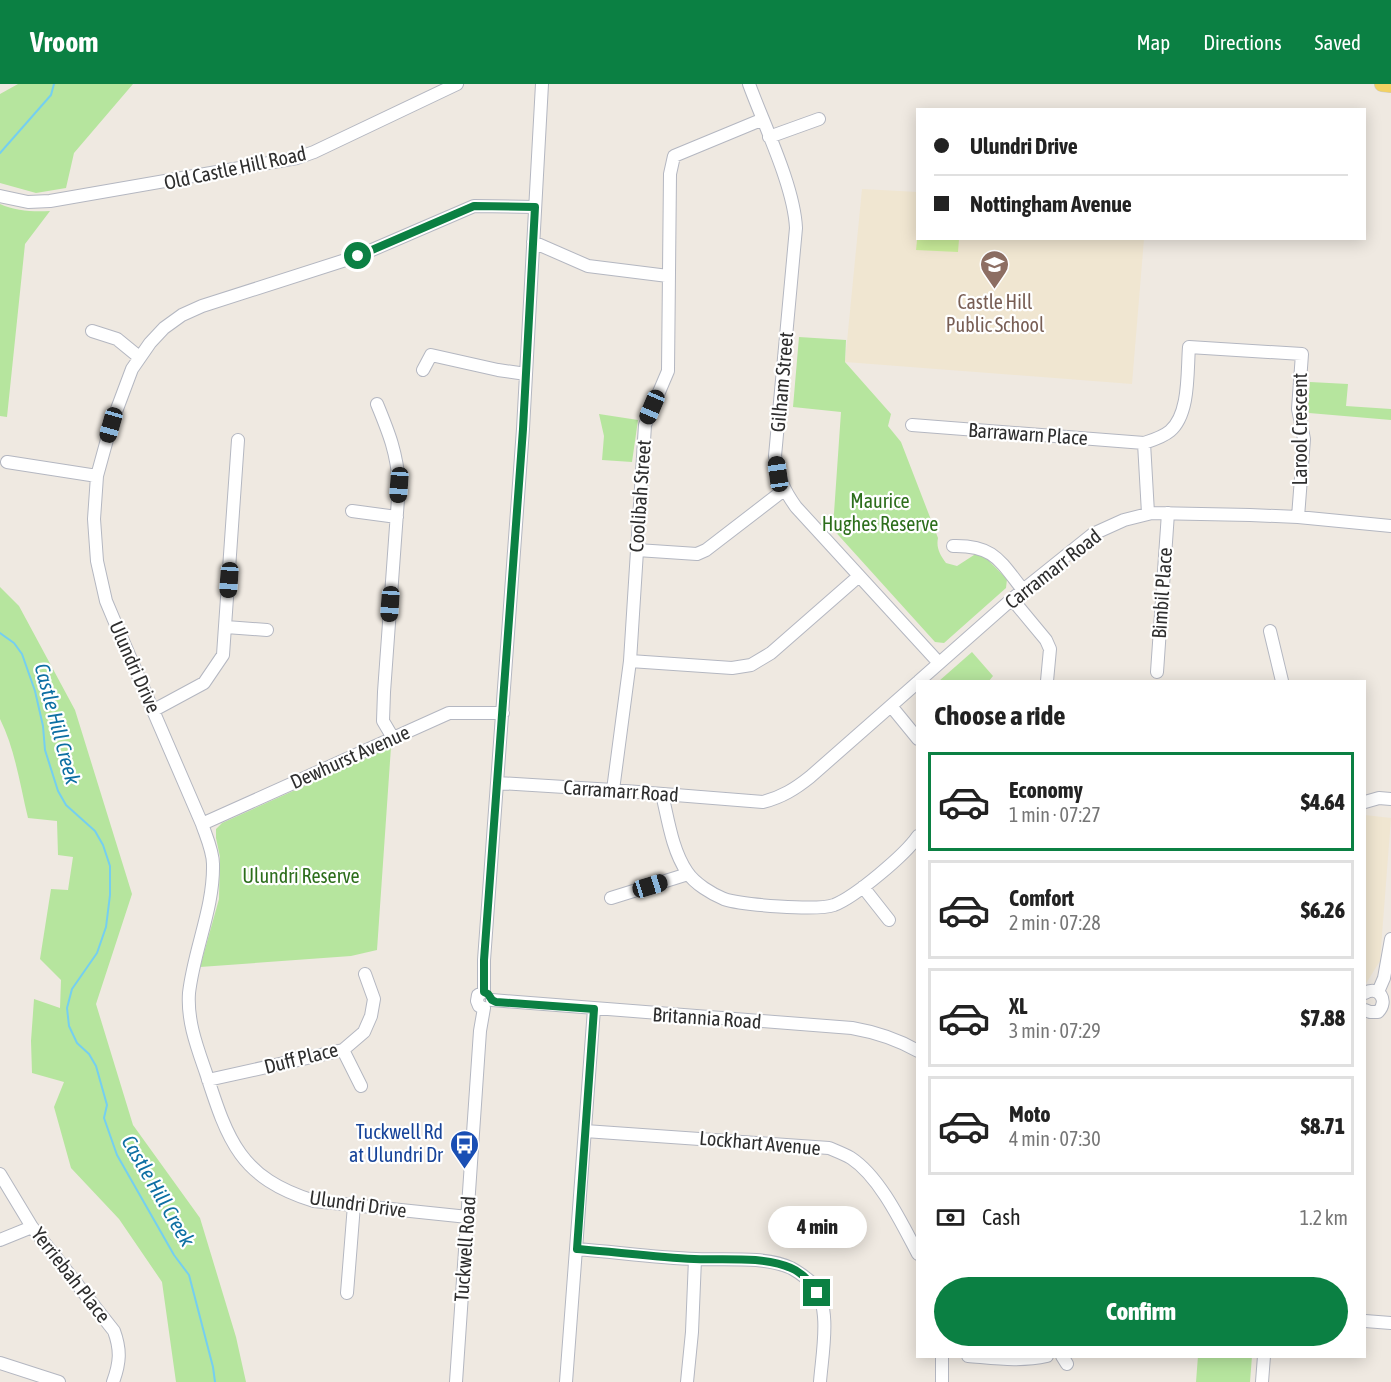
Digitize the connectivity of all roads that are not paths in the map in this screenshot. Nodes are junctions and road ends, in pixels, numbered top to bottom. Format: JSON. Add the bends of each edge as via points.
{"nodes":[{"id":1,"x":457,"y":84,"type":"edge"},
{"id":2,"x":542,"y":84,"type":"edge"},
{"id":3,"x":748,"y":84,"type":"edge"},
{"id":4,"x":1382,"y":84,"type":"edge"},
{"id":5,"x":1391,"y":85,"type":"edge"},
{"id":6,"x":819,"y":119,"type":"dead end"},
{"id":7,"x":761,"y":120,"type":"junction"},
{"id":8,"x":769,"y":137,"type":"junction"},
{"id":9,"x":0,"y":196,"type":"edge"},
{"id":10,"x":535,"y":207,"type":"junction"},
{"id":11,"x":533,"y":242,"type":"junction"},
{"id":12,"x":669,"y":276,"type":"junction"},
{"id":13,"x":92,"y":331,"type":"dead end"},
{"id":14,"x":139,"y":357,"type":"junction"},
{"id":15,"x":423,"y":370,"type":"dead end"},
{"id":16,"x":526,"y":374,"type":"junction"},
{"id":17,"x":377,"y":404,"type":"dead end"},
{"id":18,"x":912,"y":425,"type":"dead end"},
{"id":19,"x":238,"y":440,"type":"dead end"},
{"id":20,"x":1144,"y":443,"type":"junction"},
{"id":21,"x":7,"y":462,"type":"dead end"},
{"id":22,"x":97,"y":476,"type":"junction"},
{"id":23,"x":784,"y":490,"type":"junction"},
{"id":24,"x":352,"y":511,"type":"dead end"},
{"id":25,"x":1148,"y":513,"type":"junction"},
{"id":26,"x":1168,"y":513,"type":"junction"},
{"id":27,"x":397,"y":517,"type":"junction"},
{"id":28,"x":1298,"y":517,"type":"junction"},
{"id":29,"x":1391,"y":526,"type":"edge"},
{"id":30,"x":953,"y":546,"type":"dead end"},
{"id":31,"x":637,"y":550,"type":"junction"},
{"id":32,"x":860,"y":576,"type":"junction"},
{"id":33,"x":1023,"y":590,"type":"junction"},
{"id":34,"x":1012,"y":599,"type":"junction"},
{"id":35,"x":226,"y":627,"type":"junction"},
{"id":36,"x":267,"y":630,"type":"dead end"},
{"id":37,"x":1270,"y":631,"type":"dead end"},
{"id":38,"x":630,"y":661,"type":"junction"},
{"id":39,"x":939,"y":663,"type":"junction"},
{"id":40,"x":1157,"y":672,"type":"dead end"},
{"id":41,"x":919,"y":680,"type":"edge"},
{"id":42,"x":1047,"y":680,"type":"edge"},
{"id":43,"x":1282,"y":680,"type":"edge"},
{"id":44,"x":916,"y":683,"type":"edge"},
{"id":45,"x":891,"y":706,"type":"junction"},
{"id":46,"x":154,"y":710,"type":"junction"},
{"id":47,"x":503,"y":713,"type":"junction"},
{"id":48,"x":916,"y":737,"type":"edge"},
{"id":49,"x":393,"y":738,"type":"junction"},
{"id":50,"x":498,"y":783,"type":"junction"},
{"id":51,"x":613,"y":790,"type":"junction"},
{"id":52,"x":662,"y":794,"type":"junction"},
{"id":53,"x":1391,"y":799,"type":"edge"},
{"id":54,"x":1366,"y":802,"type":"edge"},
{"id":55,"x":202,"y":824,"type":"junction"},
{"id":56,"x":916,"y":838,"type":"edge"},
{"id":57,"x":688,"y":874,"type":"junction"},
{"id":58,"x":863,"y":887,"type":"junction"},
{"id":59,"x":611,"y":898,"type":"dead end"},
{"id":60,"x":889,"y":921,"type":"dead end"},
{"id":61,"x":1391,"y":939,"type":"edge"},
{"id":62,"x":365,"y":974,"type":"dead end"},
{"id":63,"x":1371,"y":993,"type":"edge"},
{"id":64,"x":487,"y":1000,"type":"junction"},
{"id":65,"x":594,"y":1009,"type":"junction"},
{"id":66,"x":1366,"y":1010,"type":"edge"},
{"id":67,"x":343,"y":1050,"type":"junction"},
{"id":68,"x":916,"y":1050,"type":"edge"},
{"id":69,"x":208,"y":1080,"type":"junction"},
{"id":70,"x":361,"y":1086,"type":"dead end"},
{"id":71,"x":585,"y":1131,"type":"junction"},
{"id":72,"x":0,"y":1174,"type":"edge"},
{"id":73,"x":354,"y":1205,"type":"junction"},
{"id":74,"x":468,"y":1217,"type":"junction"},
{"id":75,"x":32,"y":1227,"type":"junction"},
{"id":76,"x":0,"y":1240,"type":"edge"},
{"id":77,"x":915,"y":1240,"type":"edge"},
{"id":78,"x":577,"y":1249,"type":"junction"},
{"id":79,"x":695,"y":1259,"type":"junction"},
{"id":80,"x":347,"y":1293,"type":"dead end"},
{"id":81,"x":1366,"y":1321,"type":"edge"},
{"id":82,"x":1391,"y":1323,"type":"edge"},
{"id":83,"x":942,"y":1358,"type":"edge"},
{"id":84,"x":999,"y":1358,"type":"edge"},
{"id":85,"x":1039,"y":1358,"type":"edge"},
{"id":86,"x":1264,"y":1358,"type":"edge"},
{"id":87,"x":0,"y":1363,"type":"edge"},
{"id":88,"x":59,"y":1382,"type":"edge"},
{"id":89,"x":113,"y":1382,"type":"edge"},
{"id":90,"x":456,"y":1382,"type":"edge"},
{"id":91,"x":566,"y":1382,"type":"edge"},
{"id":92,"x":687,"y":1382,"type":"edge"},
{"id":93,"x":820,"y":1382,"type":"edge"},
{"id":94,"x":942,"y":1382,"type":"edge"},
{"id":95,"x":1262,"y":1382,"type":"edge"}],
"edges":[{"from":1,"to":9,"type":"street","name":"Old Castle Hill Road","via":[[297,158],[50,201],[28,202]]},
{"from":2,"to":10,"type":"street","name":"Tuckwell Road"},
{"from":3,"to":7,"type":"street","name":"Gilham Street"},
{"from":4,"to":5,"type":"main road"},
{"from":6,"to":8,"type":"street"},
{"from":7,"to":8,"type":"street","name":"Gilham Street"},
{"from":7,"to":12,"type":"street","name":"Coolibah Street","via":[[674,156],[670,174]]},
{"from":8,"to":23,"type":"street","name":"Gilham Street","via":[[795,214],[796,228],[776,456]]},
{"from":10,"to":11,"type":"street","name":"Tuckwell Road"},
{"from":10,"to":14,"type":"street","name":"Ulundri Drive","via":[[474,206],[358,256],[202,306],[171,322]]},
{"from":11,"to":12,"type":"street","via":[[588,266]]},
{"from":11,"to":16,"type":"street","name":"Tuckwell Road"},
{"from":12,"to":31,"type":"street","name":"Coolibah Street","via":[[668,371],[645,425]]},
{"from":13,"to":14,"type":"street","via":[[117,339]]},
{"from":14,"to":22,"type":"street","name":"Ulundri Drive","via":[[124,385]]},
{"from":15,"to":16,"type":"street","via":[[431,355]]},
{"from":16,"to":47,"type":"street","name":"Tuckwell Road"},
{"from":17,"to":27,"type":"street","via":[[398,460]]},
{"from":18,"to":20,"type":"street","name":"Barrawarn Place"},
{"from":19,"to":35,"type":"street"},
{"from":20,"to":25,"type":"street"},
{"from":20,"to":28,"type":"street","name":"Larool Crescent","via":[[1170,432],[1180,419],[1189,346],[1302,354],[1298,409],[1305,439]]},
{"from":21,"to":22,"type":"street"},
{"from":22,"to":46,"type":"street","name":"Ulundri Drive","via":[[94,532],[101,583]]},
{"from":23,"to":31,"type":"street","via":[[697,554]]},
{"from":23,"to":32,"type":"street","name":"Gilham Street"},
{"from":24,"to":27,"type":"street"},
{"from":25,"to":26,"type":"street","name":"Carramarr Road"},
{"from":25,"to":33,"type":"street","name":"Carramarr Road","via":[[1093,534]]},
{"from":26,"to":28,"type":"street","name":"Carramarr Road"},
{"from":26,"to":40,"type":"street","name":"Bimbil Place"},
{"from":27,"to":49,"type":"street","via":[[383,721]]},
{"from":28,"to":29,"type":"street","name":"Carramarr Road"},
{"from":30,"to":33,"type":"street","via":[[987,550]]},
{"from":31,"to":38,"type":"street","name":"Coolibah Street"},
{"from":32,"to":38,"type":"street","via":[[771,653],[751,665],[732,668]]},
{"from":32,"to":39,"type":"street","name":"Gilham Street"},
{"from":33,"to":34,"type":"street","name":"Carramarr Road"},
{"from":34,"to":39,"type":"street","name":"Carramarr Road"},
{"from":34,"to":42,"type":"street","via":[[1046,639],[1050,650]]},
{"from":35,"to":36,"type":"street"},
{"from":35,"to":46,"type":"street","via":[[223,655],[204,683]]},
{"from":37,"to":43,"type":"street"},
{"from":38,"to":51,"type":"street","name":"Coolibah Street"},
{"from":39,"to":41,"type":"street","name":"Carramarr Road"},
{"from":44,"to":45,"type":"street","name":"Carramarr Road"},
{"from":45,"to":48,"type":"street"},
{"from":45,"to":52,"type":"street","name":"Carramarr Road","via":[[779,798],[763,802]]},
{"from":46,"to":55,"type":"street","name":"Ulundri Drive"},
{"from":47,"to":49,"type":"street","name":"Dewhurst Avenue","via":[[449,713]]},
{"from":47,"to":50,"type":"street","name":"Tuckwell Road"},
{"from":49,"to":55,"type":"street","name":"Dewhurst Avenue"},
{"from":50,"to":51,"type":"street","name":"Carramarr Road"},
{"from":50,"to":64,"type":"street","name":"Tuckwell Road","via":[[484,960]]},
{"from":51,"to":52,"type":"street","name":"Carramarr Road"},
{"from":52,"to":57,"type":"street"},
{"from":53,"to":54,"type":"street"},
{"from":55,"to":69,"type":"street","name":"Ulundri Drive","via":[[214,861],[189,997],[195,1040]]},
{"from":56,"to":58,"type":"street"},
{"from":57,"to":58,"type":"street","via":[[726,899],[810,908],[831,906]]},
{"from":57,"to":59,"type":"street"},
{"from":58,"to":60,"type":"street"},
{"from":61,"to":63,"type":"street","via":[[1383,978]]},
{"from":62,"to":67,"type":"street","name":"Duff Place","via":[[374,999],[371,1016],[364,1032]]},
{"from":63,"to":66,"type":"street","via":[[1384,1000],[1381,1009],[1373,1013]]},
{"from":64,"to":65,"type":"street","name":"Britannia Road"},
{"from":64,"to":74,"type":"street","name":"Tuckwell Road","via":[[480,1031]]},
{"from":65,"to":68,"type":"street","name":"Britannia Road","via":[[852,1028],[898,1040]]},
{"from":65,"to":71,"type":"street"},
{"from":67,"to":69,"type":"street","name":"Duff Place"},
{"from":67,"to":70,"type":"street"},
{"from":69,"to":73,"type":"street","name":"Ulundri Drive","via":[[228,1137],[249,1165],[281,1189],[298,1196]]},
{"from":71,"to":77,"type":"street","name":"Lockhart Avenue","via":[[829,1148],[850,1157],[866,1171]]},
{"from":71,"to":78,"type":"street"},
{"from":72,"to":75,"type":"street","name":"Yerriebah Place"},
{"from":73,"to":74,"type":"street","name":"Ulundri Drive"},
{"from":73,"to":80,"type":"street"},
{"from":74,"to":90,"type":"street","name":"Tuckwell Road"},
{"from":75,"to":76,"type":"street"},
{"from":75,"to":89,"type":"street","name":"Yerriebah Place","via":[[114,1330],[120,1364]]},
{"from":78,"to":79,"type":"street"},
{"from":78,"to":91,"type":"street"},
{"from":79,"to":92,"type":"street"},
{"from":79,"to":93,"type":"street","via":[[769,1262],[791,1268],[813,1284],[824,1312]]},
{"from":81,"to":82,"type":"street"},
{"from":83,"to":94,"type":"street"},
{"from":84,"to":85,"type":"street"},
{"from":86,"to":95,"type":"street"},
{"from":87,"to":88,"type":"street"}]}
